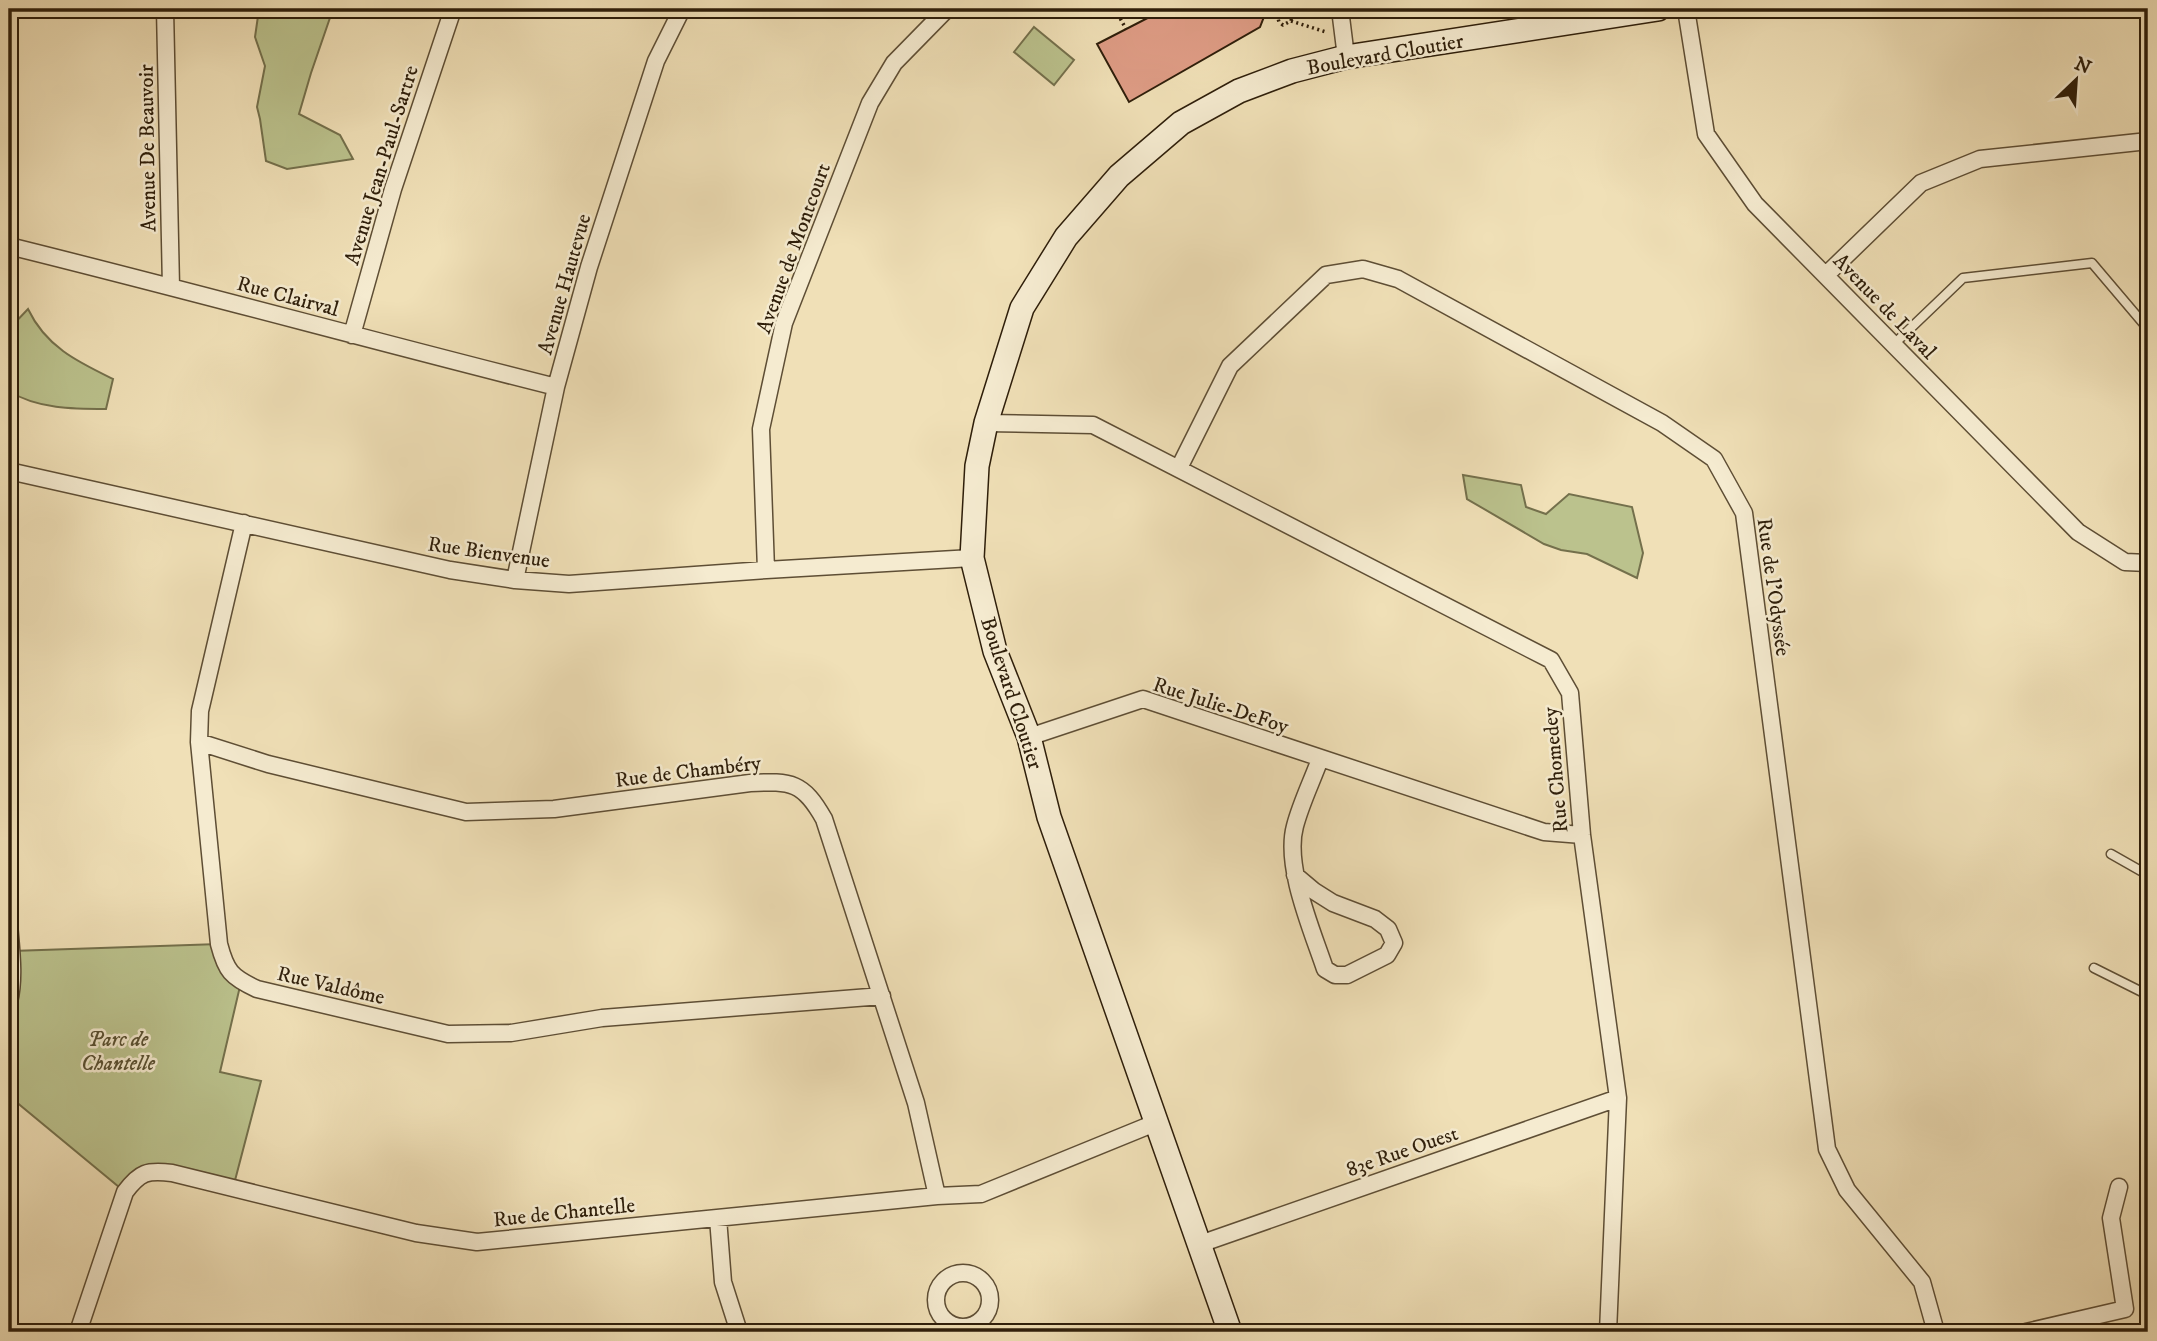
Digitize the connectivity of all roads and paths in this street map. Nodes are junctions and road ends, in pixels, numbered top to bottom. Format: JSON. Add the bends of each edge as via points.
{"nodes":[{"id":1,"x":165,"y":9,"type":"edge"},
{"id":2,"x":453,"y":9,"type":"edge"},
{"id":3,"x":682,"y":9,"type":"edge"},
{"id":4,"x":1115,"y":9,"type":"edge"},
{"id":5,"x":1340,"y":9,"type":"edge"},
{"id":6,"x":1658,"y":9,"type":"edge"},
{"id":7,"x":1686,"y":9,"type":"edge"},
{"id":8,"x":943,"y":10,"type":"edge"},
{"id":9,"x":1266,"y":11,"type":"dead end"},
{"id":10,"x":1275,"y":13,"type":"edge"},
{"id":11,"x":1291,"y":20,"type":"junction"},
{"id":12,"x":1126,"y":29,"type":"dead end"},
{"id":13,"x":1345,"y":48,"type":"junction"},
{"id":14,"x":2148,"y":141,"type":"edge"},
{"id":15,"x":9,"y":247,"type":"edge"},
{"id":16,"x":1826,"y":275,"type":"junction"},
{"id":17,"x":172,"y":287,"type":"junction"},
{"id":18,"x":2148,"y":329,"type":"edge"},
{"id":19,"x":352,"y":335,"type":"junction"},
{"id":20,"x":1894,"y":345,"type":"junction"},
{"id":21,"x":555,"y":387,"type":"junction"},
{"id":22,"x":986,"y":423,"type":"junction"},
{"id":23,"x":1179,"y":468,"type":"junction"},
{"id":24,"x":9,"y":471,"type":"edge"},
{"id":25,"x":244,"y":523,"type":"junction"},
{"id":26,"x":972,"y":558,"type":"junction"},
{"id":27,"x":2148,"y":563,"type":"edge"},
{"id":28,"x":766,"y":570,"type":"junction"},
{"id":29,"x":515,"y":580,"type":"junction"},
{"id":30,"x":1029,"y":737,"type":"junction"},
{"id":31,"x":199,"y":742,"type":"junction"},
{"id":32,"x":1321,"y":759,"type":"junction"},
{"id":33,"x":1582,"y":835,"type":"junction"},
{"id":34,"x":2111,"y":855,"type":"dead end"},
{"id":35,"x":1295,"y":875,"type":"junction"},
{"id":36,"x":2148,"y":875,"type":"edge"},
{"id":37,"x":9,"y":924,"type":"edge"},
{"id":38,"x":2094,"y":968,"type":"dead end"},
{"id":39,"x":2148,"y":995,"type":"edge"},
{"id":40,"x":882,"y":996,"type":"junction"},
{"id":41,"x":9,"y":1002,"type":"edge"},
{"id":42,"x":1618,"y":1098,"type":"junction"},
{"id":43,"x":1155,"y":1123,"type":"junction"},
{"id":44,"x":2119,"y":1187,"type":"dead end"},
{"id":45,"x":937,"y":1196,"type":"junction"},
{"id":46,"x":718,"y":1218,"type":"junction"},
{"id":47,"x":1200,"y":1244,"type":"junction"},
{"id":48,"x":78,"y":1332,"type":"edge"},
{"id":49,"x":738,"y":1332,"type":"edge"},
{"id":50,"x":1230,"y":1332,"type":"edge"},
{"id":51,"x":1608,"y":1332,"type":"edge"},
{"id":52,"x":1936,"y":1332,"type":"edge"},
{"id":53,"x":2026,"y":1332,"type":"edge"}],
"edges":[{"from":1,"to":17,"type":"street","name":"Avenue De Beauvoir"},
{"from":2,"to":19,"type":"street","name":"Avenue Jean-Paul-Sartre","via":[[393,189]]},
{"from":3,"to":21,"type":"street","name":"Avenue Hautevue","via":[[656,61]]},
{"from":4,"to":12,"type":"path"},
{"from":5,"to":13,"type":"street"},
{"from":6,"to":13,"type":"street","name":"Boulevard Cloutier"},
{"from":7,"to":16,"type":"street","name":"Avenue de Laval","via":[[1706,134],[1755,204]]},
{"from":8,"to":28,"type":"street","name":"Avenue de Montcourt","via":[[894,63],[870,103],[785,323],[761,429]]},
{"from":9,"to":10,"type":"path"},
{"from":10,"to":11,"type":"path","via":[[1285,10]]},
{"from":10,"to":11,"type":"path","via":[[1283,25]]},
{"from":11,"to":13,"type":"path"},
{"from":13,"to":22,"type":"street","name":"Boulevard Cloutier","via":[[1240,91],[1181,123],[1119,176],[1066,237],[1022,308]]},
{"from":14,"to":16,"type":"street","via":[[1980,159],[1921,183]]},
{"from":15,"to":17,"type":"street","name":"Rue Clairval"},
{"from":16,"to":20,"type":"street","name":"Avenue de Laval"},
{"from":17,"to":19,"type":"street","name":"Rue Clairval"},
{"from":18,"to":20,"type":"lane","via":[[2092,263],[1963,278]]},
{"from":19,"to":21,"type":"street","name":"Rue Clairval"},
{"from":20,"to":27,"type":"street","name":"Avenue de Laval","via":[[2078,532],[2125,562]]},
{"from":21,"to":29,"type":"street","name":"Avenue Hautevue"},
{"from":22,"to":23,"type":"street","name":"Rue Chomedey","via":[[1093,425]]},
{"from":22,"to":26,"type":"street","name":"Boulevard Cloutier","via":[[977,466]]},
{"from":23,"to":33,"type":"street","name":"Rue Chomedey","via":[[1551,660],[1570,694]]},
{"from":23,"to":52,"type":"street","name":"Rue de l'Odyssée","via":[[1230,366],[1326,275],[1363,269],[1410,285],[1662,423],[1714,459],[1744,513],[1827,1149],[1847,1190],[1922,1282]]},
{"from":24,"to":25,"type":"street","name":"Rue Bienvenue"},
{"from":25,"to":29,"type":"street","name":"Rue Bienvenue","via":[[450,570]]},
{"from":25,"to":31,"type":"street","name":"Rue Valdôme","via":[[200,711]]},
{"from":26,"to":28,"type":"street","name":"Rue Bienvenue"},
{"from":26,"to":30,"type":"street","name":"Boulevard Cloutier","via":[[995,650]]},
{"from":28,"to":29,"type":"street","name":"Rue Bienvenue","via":[[569,584]]},
{"from":30,"to":32,"type":"street","name":"Rue Julie-DeFoy","via":[[1143,699]]},
{"from":30,"to":43,"type":"street","name":"Boulevard Cloutier","via":[[1049,817]]},
{"from":31,"to":40,"type":"street","name":"Rue de Chambéry","via":[[268,764],[466,812],[554,809],[750,783],[795,786],[811,796],[824,819]]},
{"from":31,"to":40,"type":"street","name":"Rue Valdôme","via":[[219,944],[229,972],[257,989],[448,1034],[511,1033],[602,1018]]},
{"from":32,"to":33,"type":"street","name":"Rue Julie-DeFoy","via":[[1544,832]]},
{"from":32,"to":35,"type":"street","via":[[1294,827]]},
{"from":33,"to":42,"type":"street","name":"Rue Chomedey"},
{"from":34,"to":36,"type":"lane"},
{"from":35,"to":35,"type":"street","via":[[1325,969],[1348,975],[1387,956],[1394,943],[1388,929],[1333,903]]},
{"from":37,"to":41,"type":"street"},
{"from":38,"to":39,"type":"lane"},
{"from":40,"to":45,"type":"street","name":"Rue de Chambéry","via":[[916,1103]]},
{"from":42,"to":47,"type":"street","name":"83e Rue Ouest"},
{"from":42,"to":51,"type":"street","name":"Rue Chomedey"},
{"from":43,"to":45,"type":"street","name":"Rue de Chantelle","via":[[981,1195]]},
{"from":43,"to":47,"type":"street","name":"Boulevard Cloutier"},
{"from":44,"to":53,"type":"street","via":[[2111,1218],[2125,1309]]},
{"from":45,"to":46,"type":"street","name":"Rue de Chantelle"},
{"from":46,"to":48,"type":"street","name":"Rue de Chantelle","via":[[477,1242],[416,1233],[172,1173],[142,1173],[125,1192]]},
{"from":46,"to":49,"type":"street","via":[[723,1282]]},
{"from":47,"to":50,"type":"street","name":"Boulevard Cloutier"}]}
